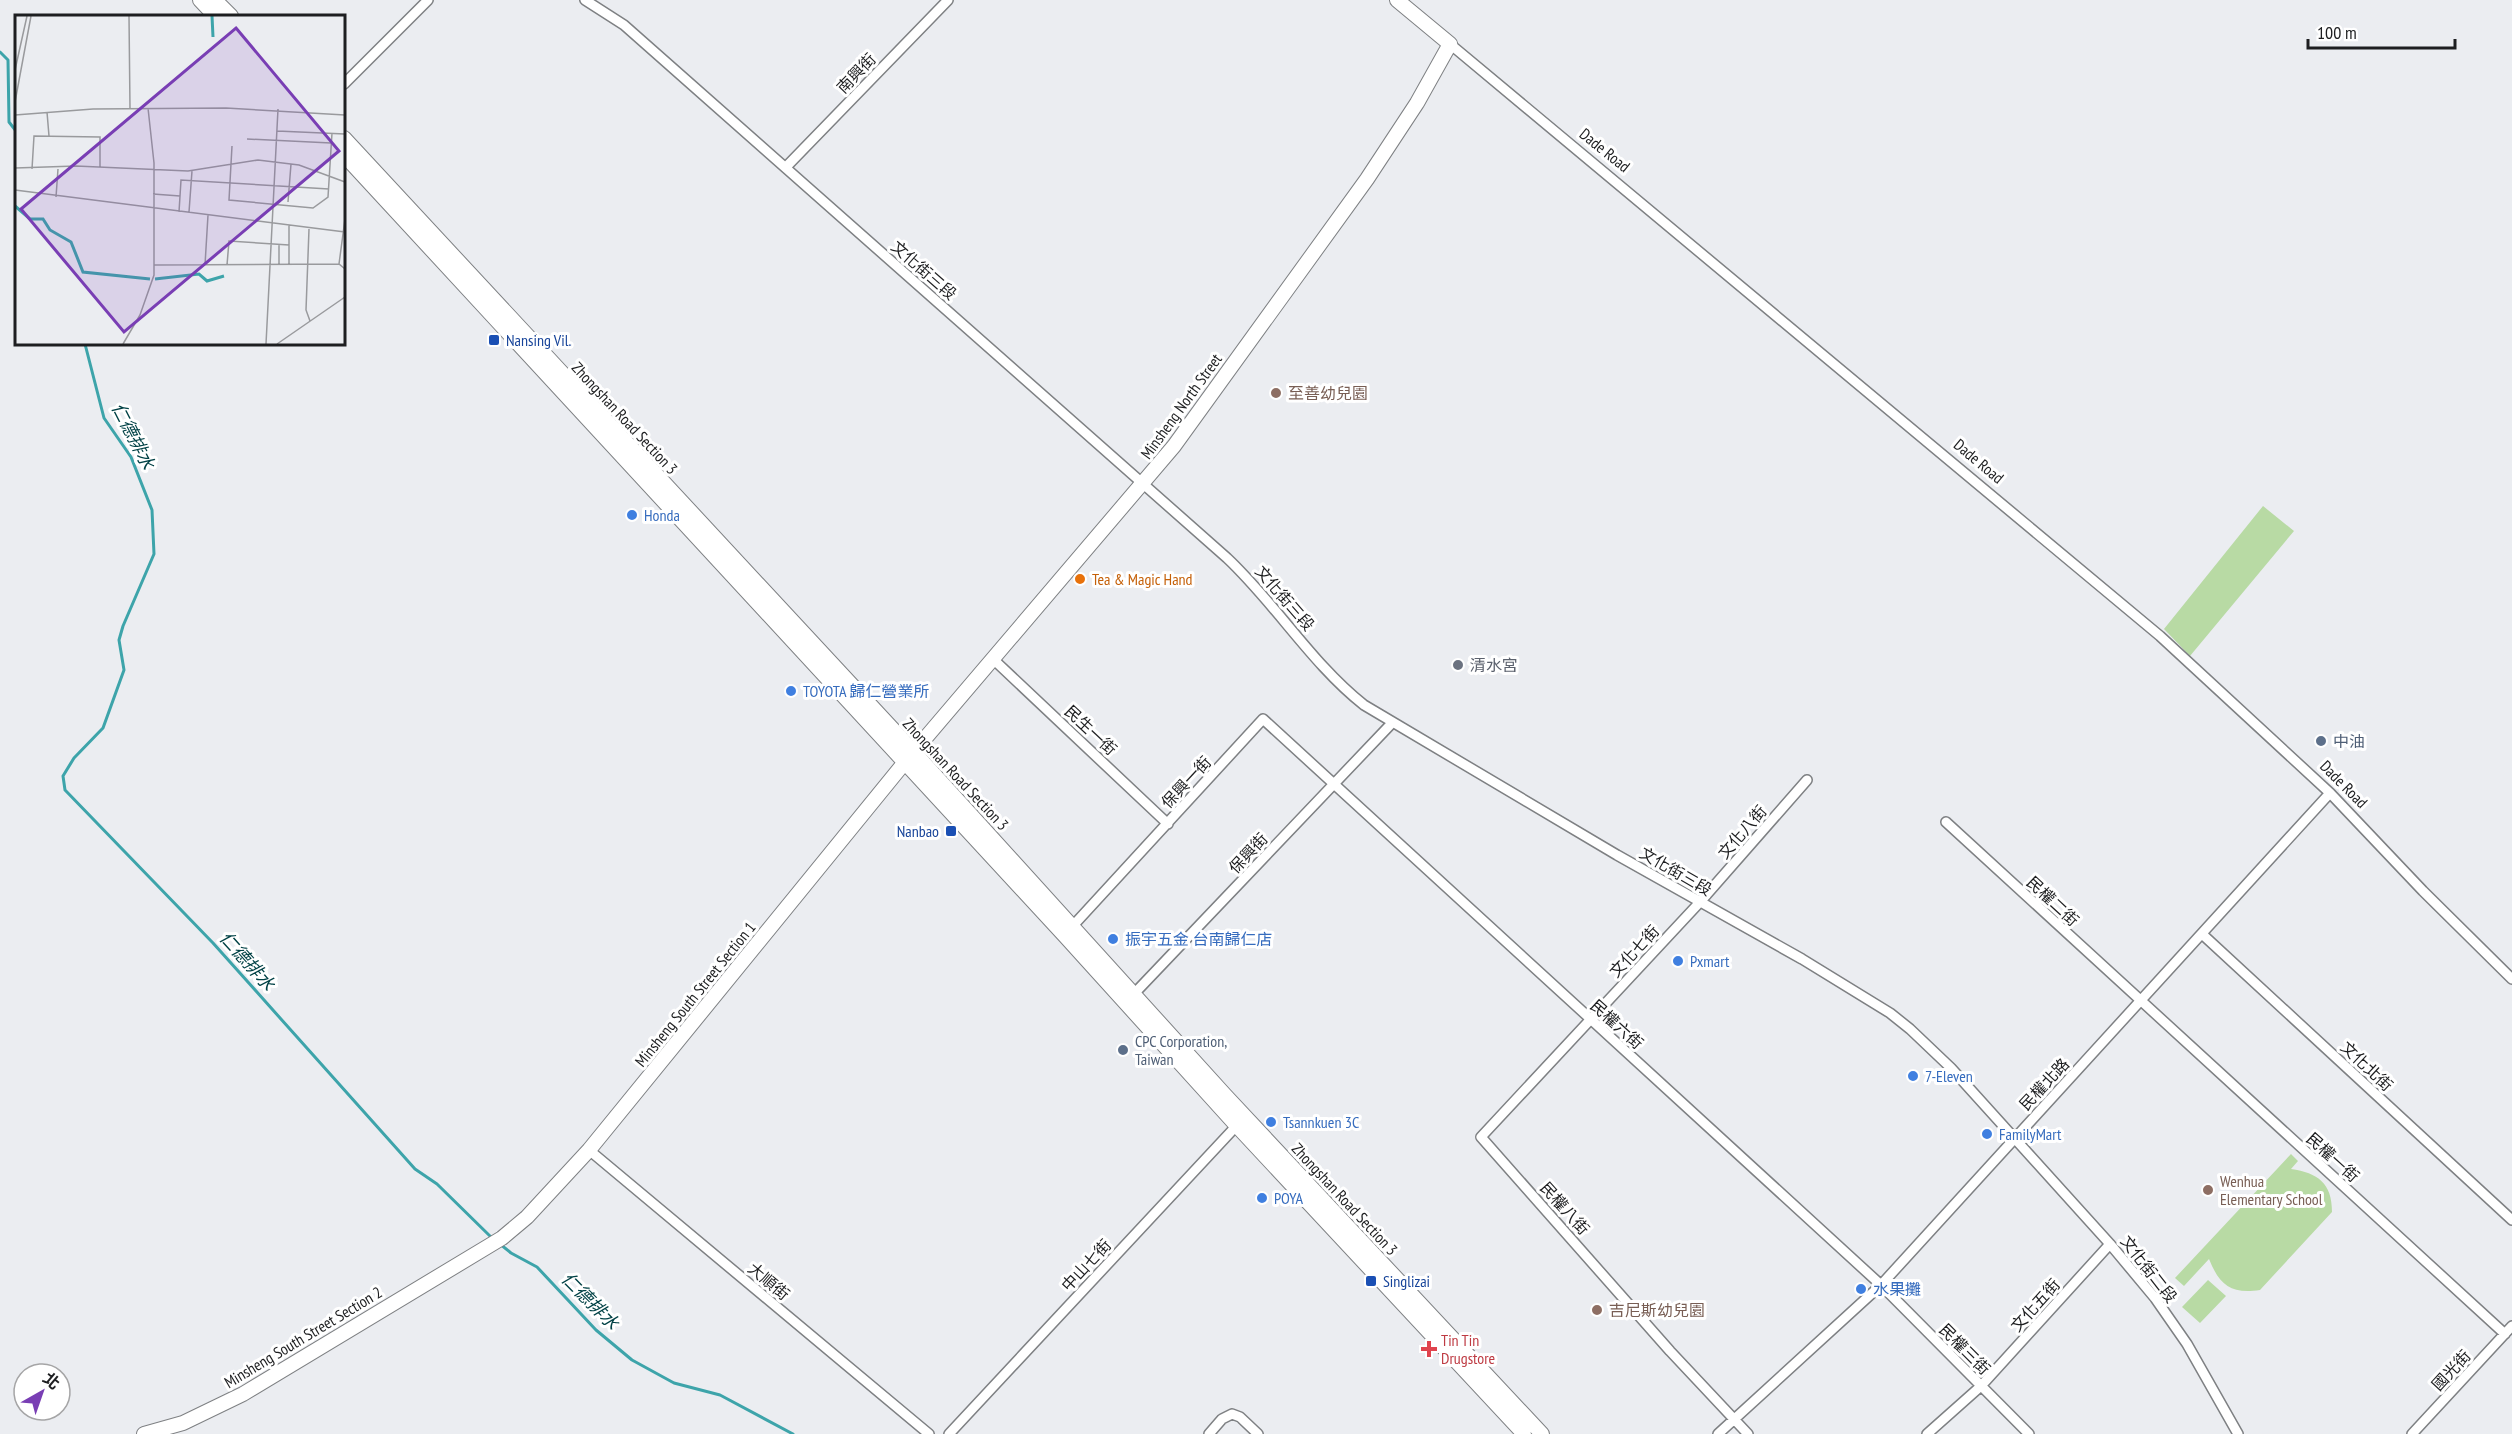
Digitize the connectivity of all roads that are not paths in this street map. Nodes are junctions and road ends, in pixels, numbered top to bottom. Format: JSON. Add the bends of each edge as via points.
{"nodes":[{"id":1,"x":200,"y":0,"type":"edge"},
{"id":2,"x":215,"y":0,"type":"edge"},
{"id":3,"x":428,"y":0,"type":"edge"},
{"id":4,"x":585,"y":0,"type":"edge"},
{"id":5,"x":948,"y":0,"type":"edge"},
{"id":6,"x":1397,"y":0,"type":"edge"},
{"id":7,"x":214,"y":15,"type":"edge"},
{"id":8,"x":230,"y":15,"type":"edge"},
{"id":9,"x":1450,"y":44,"type":"junction"},
{"id":10,"x":345,"y":83,"type":"edge"},
{"id":11,"x":345,"y":139,"type":"edge"},
{"id":12,"x":345,"y":156,"type":"edge"},
{"id":13,"x":786,"y":167,"type":"junction"},
{"id":14,"x":1144,"y":484,"type":"junction"},
{"id":15,"x":993,"y":659,"type":"junction"},
{"id":16,"x":1392,"y":723,"type":"junction"},
{"id":17,"x":909,"y":757,"type":"junction"},
{"id":18,"x":1807,"y":780,"type":"dead end"},
{"id":19,"x":1334,"y":786,"type":"junction"},
{"id":20,"x":2331,"y":793,"type":"junction"},
{"id":21,"x":1946,"y":822,"type":"dead end"},
{"id":22,"x":1168,"y":824,"type":"junction"},
{"id":23,"x":1701,"y":902,"type":"junction"},
{"id":24,"x":1069,"y":931,"type":"junction"},
{"id":25,"x":2202,"y":934,"type":"junction"},
{"id":26,"x":2512,"y":979,"type":"edge"},
{"id":27,"x":1130,"y":998,"type":"junction"},
{"id":28,"x":2140,"y":1002,"type":"junction"},
{"id":29,"x":1590,"y":1020,"type":"junction"},
{"id":30,"x":1241,"y":1121,"type":"junction"},
{"id":31,"x":2014,"y":1139,"type":"junction"},
{"id":32,"x":589,"y":1150,"type":"junction"},
{"id":33,"x":2512,"y":1220,"type":"edge"},
{"id":34,"x":502,"y":1238,"type":"joint"},
{"id":35,"x":2110,"y":1244,"type":"junction"},
{"id":36,"x":1881,"y":1285,"type":"junction"},
{"id":37,"x":2512,"y":1326,"type":"edge"},
{"id":38,"x":2505,"y":1334,"type":"junction"},
{"id":39,"x":1981,"y":1386,"type":"junction"},
{"id":40,"x":1733,"y":1419,"type":"junction"},
{"id":41,"x":144,"y":1434,"type":"edge"},
{"id":42,"x":929,"y":1434,"type":"edge"},
{"id":43,"x":949,"y":1434,"type":"edge"},
{"id":44,"x":1209,"y":1434,"type":"edge"},
{"id":45,"x":1258,"y":1434,"type":"edge"},
{"id":46,"x":1524,"y":1434,"type":"edge"},
{"id":47,"x":1542,"y":1434,"type":"edge"},
{"id":48,"x":1718,"y":1434,"type":"edge"},
{"id":49,"x":1748,"y":1434,"type":"edge"},
{"id":50,"x":1927,"y":1434,"type":"edge"},
{"id":51,"x":2029,"y":1434,"type":"edge"},
{"id":52,"x":2238,"y":1434,"type":"edge"},
{"id":53,"x":2412,"y":1434,"type":"edge"}],
"edges":[{"from":1,"to":7,"type":"main road"},
{"from":2,"to":8,"type":"main road"},
{"from":3,"to":10,"type":"street"},
{"from":4,"to":13,"type":"street","name":"文化街三段","via":[[624,25]]},
{"from":5,"to":13,"type":"street","name":"南興街"},
{"from":6,"to":9,"type":"main road","name":"Dade Road"},
{"from":9,"to":14,"type":"main road","name":"Minsheng North Street","via":[[1367,179]]},
{"from":9,"to":20,"type":"street","name":"Dade Road","via":[[2160,636]]},
{"from":11,"to":17,"type":"main road","name":"Zhongshan Road Section 3"},
{"from":12,"to":17,"type":"main road","name":"Zhongshan Road Section 3"},
{"from":13,"to":14,"type":"street","name":"文化街三段"},
{"from":14,"to":15,"type":"main road","name":"Minsheng North Street"},
{"from":14,"to":16,"type":"street","name":"文化街三段","via":[[1246,576],[1351,695]]},
{"from":15,"to":17,"type":"main road","name":"Minsheng North Street"},
{"from":15,"to":22,"type":"street","name":"民生一街"},
{"from":16,"to":19,"type":"street","name":"保興街"},
{"from":16,"to":23,"type":"street","name":"文化街三段"},
{"from":17,"to":24,"type":"main road","name":"Zhongshan Road Section 3"},
{"from":17,"to":32,"type":"main road","name":"Minsheng South Street Section 1"},
{"from":18,"to":23,"type":"street","name":"文化八街"},
{"from":19,"to":22,"type":"street","name":"保興一街","via":[[1263,719]]},
{"from":19,"to":27,"type":"street","name":"保興街"},
{"from":19,"to":29,"type":"street","name":"民權六街"},
{"from":20,"to":25,"type":"street","name":"民權北路"},
{"from":20,"to":26,"type":"street","name":"Dade Road"},
{"from":21,"to":28,"type":"street","name":"民權二街"},
{"from":22,"to":24,"type":"street","name":"保興一街"},
{"from":23,"to":29,"type":"street","name":"文化七街"},
{"from":23,"to":31,"type":"street","name":"文化街三段","via":[[1890,1013],[1951,1068]]},
{"from":24,"to":27,"type":"main road","name":"Zhongshan Road Section 3"},
{"from":25,"to":28,"type":"street","name":"民權北路"},
{"from":25,"to":33,"type":"street","name":"文化北街"},
{"from":27,"to":30,"type":"main road","name":"Zhongshan Road Section 3"},
{"from":28,"to":31,"type":"street","name":"民權北路"},
{"from":28,"to":38,"type":"street","name":"民權一街"},
{"from":29,"to":36,"type":"street","name":"民權六街"},
{"from":29,"to":40,"type":"street","name":"民權八街","via":[[1481,1137]]},
{"from":30,"to":43,"type":"street","name":"中山七街"},
{"from":30,"to":46,"type":"main road","name":"Zhongshan Road Section 3"},
{"from":30,"to":47,"type":"main road","name":"Zhongshan Road Section 3"},
{"from":31,"to":35,"type":"street","name":"文化街二段"},
{"from":31,"to":36,"type":"street","name":"民權北路"},
{"from":32,"to":34,"type":"main road","name":"Minsheng South Street Section 1","via":[[527,1217]]},
{"from":32,"to":42,"type":"street","name":"大順街"},
{"from":34,"to":41,"type":"main road","name":"Minsheng South Street Section 2","via":[[243,1394],[183,1423]]},
{"from":35,"to":39,"type":"street","name":"文化五街"},
{"from":35,"to":52,"type":"street","name":"文化街二段","via":[[2187,1344]]},
{"from":36,"to":39,"type":"street","name":"民權三街"},
{"from":36,"to":40,"type":"street","name":"民權北路"},
{"from":37,"to":38,"type":"street","name":"國光街"},
{"from":38,"to":53,"type":"street","name":"國光街"},
{"from":39,"to":50,"type":"street","name":"文化五街"},
{"from":39,"to":51,"type":"street","name":"民權三街"},
{"from":40,"to":48,"type":"street","name":"民權北路"},
{"from":40,"to":49,"type":"street"},
{"from":44,"to":45,"type":"street","via":[[1232,1414]]}]}
